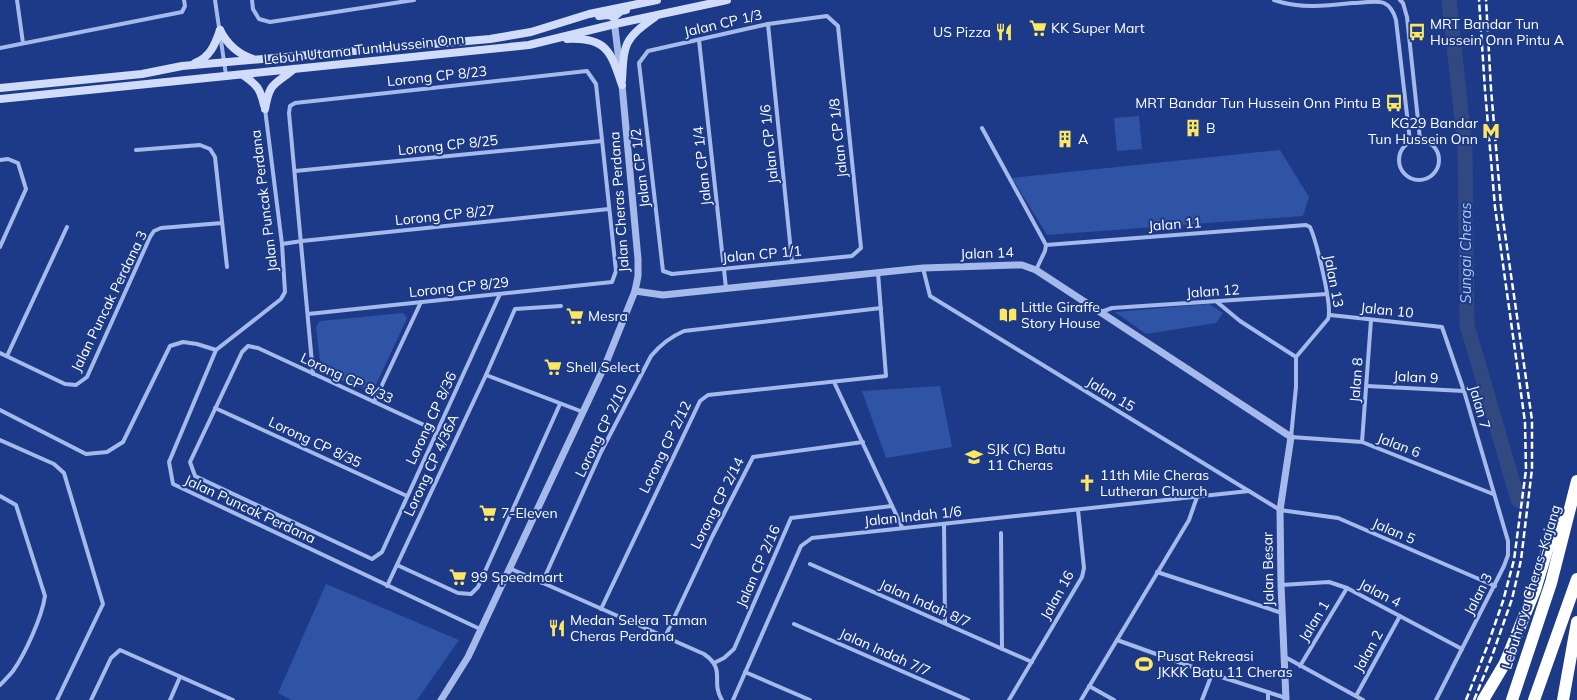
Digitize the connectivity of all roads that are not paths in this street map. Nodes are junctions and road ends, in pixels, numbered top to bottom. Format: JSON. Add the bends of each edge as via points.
{"nodes":[{"id":1,"x":17,"y":0,"type":"edge"},
{"id":2,"x":184,"y":0,"type":"edge"},
{"id":3,"x":215,"y":0,"type":"edge"},
{"id":4,"x":252,"y":0,"type":"edge"},
{"id":5,"x":414,"y":0,"type":"edge"},
{"id":6,"x":657,"y":0,"type":"edge"},
{"id":7,"x":661,"y":0,"type":"edge"},
{"id":8,"x":727,"y":0,"type":"edge"},
{"id":9,"x":1274,"y":0,"type":"edge"},
{"id":10,"x":1400,"y":0,"type":"edge"},
{"id":11,"x":657,"y":15,"type":"junction"},
{"id":12,"x":567,"y":21,"type":"junction"},
{"id":13,"x":614,"y":21,"type":"junction"},
{"id":14,"x":768,"y":24,"type":"junction"},
{"id":15,"x":838,"y":26,"type":"joint"},
{"id":16,"x":220,"y":30,"type":"junction"},
{"id":17,"x":555,"y":39,"type":"junction"},
{"id":18,"x":699,"y":40,"type":"junction"},
{"id":19,"x":23,"y":43,"type":"junction"},
{"id":20,"x":0,"y":48,"type":"edge"},
{"id":21,"x":258,"y":60,"type":"junction"},
{"id":22,"x":225,"y":62,"type":"junction"},
{"id":23,"x":639,"y":63,"type":"joint"},
{"id":24,"x":189,"y":66,"type":"junction"},
{"id":25,"x":294,"y":69,"type":"junction"},
{"id":26,"x":226,"y":75,"type":"junction"},
{"id":27,"x":243,"y":75,"type":"junction"},
{"id":28,"x":622,"y":85,"type":"junction"},
{"id":29,"x":0,"y":88,"type":"edge"},
{"id":30,"x":0,"y":99,"type":"edge"},
{"id":31,"x":264,"y":109,"type":"junction"},
{"id":32,"x":982,"y":128,"type":"dead end"},
{"id":33,"x":1420,"y":139,"type":"junction"},
{"id":34,"x":602,"y":141,"type":"junction"},
{"id":35,"x":1410,"y":141,"type":"junction"},
{"id":36,"x":136,"y":150,"type":"dead end"},
{"id":37,"x":0,"y":160,"type":"edge"},
{"id":38,"x":295,"y":171,"type":"junction"},
{"id":39,"x":609,"y":209,"type":"junction"},
{"id":40,"x":222,"y":223,"type":"junction"},
{"id":41,"x":1306,"y":225,"type":"joint"},
{"id":42,"x":67,"y":227,"type":"dead end"},
{"id":43,"x":302,"y":241,"type":"junction"},
{"id":44,"x":282,"y":244,"type":"junction"},
{"id":45,"x":1046,"y":245,"type":"junction"},
{"id":46,"x":0,"y":247,"type":"edge"},
{"id":47,"x":861,"y":248,"type":"joint"},
{"id":48,"x":792,"y":262,"type":"junction"},
{"id":49,"x":227,"y":267,"type":"dead end"},
{"id":50,"x":724,"y":268,"type":"junction"},
{"id":51,"x":923,"y":268,"type":"junction"},
{"id":52,"x":663,"y":270,"type":"joint"},
{"id":53,"x":1036,"y":270,"type":"junction"},
{"id":54,"x":878,"y":273,"type":"junction"},
{"id":55,"x":726,"y":288,"type":"junction"},
{"id":56,"x":635,"y":291,"type":"junction"},
{"id":57,"x":500,"y":294,"type":"junction"},
{"id":58,"x":1327,"y":294,"type":"junction"},
{"id":59,"x":421,"y":302,"type":"junction"},
{"id":60,"x":1218,"y":302,"type":"junction"},
{"id":61,"x":561,"y":306,"type":"dead end"},
{"id":62,"x":881,"y":308,"type":"junction"},
{"id":63,"x":1101,"y":312,"type":"junction"},
{"id":64,"x":308,"y":314,"type":"junction"},
{"id":65,"x":1330,"y":315,"type":"junction"},
{"id":66,"x":1371,"y":320,"type":"junction"},
{"id":67,"x":1442,"y":327,"type":"joint"},
{"id":68,"x":216,"y":350,"type":"junction"},
{"id":69,"x":0,"y":353,"type":"edge"},
{"id":70,"x":7,"y":356,"type":"junction"},
{"id":71,"x":1296,"y":357,"type":"junction"},
{"id":72,"x":313,"y":374,"type":"junction"},
{"id":73,"x":486,"y":375,"type":"junction"},
{"id":74,"x":834,"y":382,"type":"junction"},
{"id":75,"x":1367,"y":386,"type":"junction"},
{"id":76,"x":1464,"y":391,"type":"junction"},
{"id":77,"x":374,"y":402,"type":"junction"},
{"id":78,"x":560,"y":404,"type":"junction"},
{"id":79,"x":215,"y":408,"type":"junction"},
{"id":80,"x":0,"y":410,"type":"edge"},
{"id":81,"x":583,"y":412,"type":"junction"},
{"id":82,"x":437,"y":431,"type":"junction"},
{"id":83,"x":1291,"y":437,"type":"junction"},
{"id":84,"x":0,"y":440,"type":"edge"},
{"id":85,"x":863,"y":442,"type":"junction"},
{"id":86,"x":1362,"y":442,"type":"junction"},
{"id":87,"x":1577,"y":481,"type":"edge"},
{"id":88,"x":1248,"y":492,"type":"junction"},
{"id":89,"x":1493,"y":494,"type":"junction"},
{"id":90,"x":0,"y":496,"type":"edge"},
{"id":91,"x":407,"y":496,"type":"junction"},
{"id":92,"x":1197,"y":497,"type":"junction"},
{"id":93,"x":1573,"y":499,"type":"junction"},
{"id":94,"x":892,"y":506,"type":"junction"},
{"id":95,"x":1078,"y":510,"type":"junction"},
{"id":96,"x":1280,"y":510,"type":"junction"},
{"id":97,"x":944,"y":524,"type":"junction"},
{"id":98,"x":902,"y":527,"type":"junction"},
{"id":99,"x":1001,"y":533,"type":"dead end"},
{"id":100,"x":810,"y":564,"type":"dead end"},
{"id":101,"x":397,"y":565,"type":"junction"},
{"id":102,"x":509,"y":568,"type":"junction"},
{"id":103,"x":1158,"y":572,"type":"junction"},
{"id":104,"x":1577,"y":579,"type":"edge"},
{"id":105,"x":542,"y":583,"type":"junction"},
{"id":106,"x":1281,"y":585,"type":"junction"},
{"id":107,"x":387,"y":586,"type":"junction"},
{"id":108,"x":1494,"y":586,"type":"junction"},
{"id":109,"x":1347,"y":588,"type":"junction"},
{"id":110,"x":602,"y":609,"type":"junction"},
{"id":111,"x":1282,"y":613,"type":"junction"},
{"id":112,"x":1400,"y":616,"type":"junction"},
{"id":113,"x":1577,"y":622,"type":"edge"},
{"id":114,"x":945,"y":623,"type":"junction"},
{"id":115,"x":794,"y":624,"type":"dead end"},
{"id":116,"x":480,"y":629,"type":"junction"},
{"id":117,"x":665,"y":637,"type":"junction"},
{"id":118,"x":1117,"y":640,"type":"junction"},
{"id":119,"x":1002,"y":649,"type":"junction"},
{"id":120,"x":1462,"y":649,"type":"junction"},
{"id":121,"x":1571,"y":651,"type":"junction"},
{"id":122,"x":1285,"y":657,"type":"junction"},
{"id":123,"x":1032,"y":662,"type":"junction"},
{"id":124,"x":714,"y":663,"type":"junction"},
{"id":125,"x":1300,"y":666,"type":"junction"},
{"id":126,"x":745,"y":672,"type":"junction"},
{"id":127,"x":1212,"y":674,"type":"junction"},
{"id":128,"x":180,"y":677,"type":"junction"},
{"id":129,"x":0,"y":685,"type":"edge"},
{"id":130,"x":1089,"y":686,"type":"junction"},
{"id":131,"x":1268,"y":692,"type":"junction"},
{"id":132,"x":1356,"y":696,"type":"junction"},
{"id":133,"x":1286,"y":699,"type":"edge"},
{"id":134,"x":57,"y":700,"type":"edge"},
{"id":135,"x":91,"y":700,"type":"edge"},
{"id":136,"x":170,"y":700,"type":"edge"},
{"id":137,"x":233,"y":700,"type":"edge"},
{"id":138,"x":441,"y":700,"type":"edge"},
{"id":139,"x":722,"y":700,"type":"edge"},
{"id":140,"x":733,"y":700,"type":"edge"},
{"id":141,"x":810,"y":700,"type":"edge"},
{"id":142,"x":968,"y":700,"type":"edge"},
{"id":143,"x":1009,"y":700,"type":"edge"},
{"id":144,"x":1081,"y":700,"type":"edge"},
{"id":145,"x":1114,"y":700,"type":"edge"},
{"id":146,"x":1202,"y":700,"type":"edge"},
{"id":147,"x":1268,"y":700,"type":"edge"},
{"id":148,"x":1363,"y":700,"type":"edge"},
{"id":149,"x":1436,"y":700,"type":"edge"},
{"id":150,"x":1483,"y":700,"type":"edge"},
{"id":151,"x":1512,"y":700,"type":"edge"},
{"id":152,"x":1534,"y":700,"type":"edge"},
{"id":153,"x":1559,"y":700,"type":"edge"},
{"id":154,"x":1563,"y":700,"type":"edge"}],
"edges":[{"from":1,"to":19,"type":"street"},
{"from":2,"to":19,"type":"street","via":[[182,12]]},
{"from":3,"to":16,"type":"street"},
{"from":4,"to":5,"type":"street","via":[[253,9],[259,19],[270,22]]},
{"from":6,"to":12,"type":"main road","name":"Lebuh Utama Tun Hussein Onn"},
{"from":7,"to":13,"type":"main road","via":[[621,11]]},
{"from":8,"to":11,"type":"main road","name":"Lebuh Utama Tun Hussein Onn"},
{"from":9,"to":35,"type":"street","via":[[1295,6],[1384,3],[1392,9],[1396,20]]},
{"from":10,"to":33,"type":"street","via":[[1407,17]]},
{"from":11,"to":13,"type":"main road","name":"Lebuh Utama Tun Hussein Onn"},
{"from":11,"to":28,"type":"main road","via":[[630,37],[623,58]]},
{"from":12,"to":13,"type":"main road","via":[[602,15],[608,15]]},
{"from":12,"to":21,"type":"main road","name":"Lebuh Utama Tun Hussein Onn","via":[[531,32],[490,39]]},
{"from":13,"to":17,"type":"main road","name":"Lebuh Utama Tun Hussein Onn"},
{"from":13,"to":28,"type":"street","name":"Jalan Cheras Perdana"},
{"from":14,"to":15,"type":"street","name":"Jalan CP 1/3","via":[[827,16]]},
{"from":14,"to":18,"type":"street","name":"Jalan CP 1/3"},
{"from":14,"to":48,"type":"street","name":"Jalan CP 1/6"},
{"from":15,"to":47,"type":"street","name":"Jalan CP 1/8"},
{"from":16,"to":21,"type":"main road","via":[[232,48],[244,56]]},
{"from":16,"to":22,"type":"street"},
{"from":16,"to":24,"type":"main road","via":[[207,56]]},
{"from":17,"to":25,"type":"main road","name":"Lebuh Utama Tun Hussein Onn","via":[[506,48]]},
{"from":17,"to":28,"type":"main road","via":[[592,41],[601,45],[613,58]]},
{"from":18,"to":23,"type":"street","name":"Jalan CP 1/3","via":[[648,51]]},
{"from":18,"to":50,"type":"street","name":"Jalan CP 1/4"},
{"from":19,"to":20,"type":"street"},
{"from":21,"to":22,"type":"main road","name":"Lebuh Utama Tun Hussein Onn"},
{"from":22,"to":24,"type":"main road","name":"Lebuh Utama Tun Hussein Onn"},
{"from":22,"to":26,"type":"street"},
{"from":23,"to":52,"type":"street","name":"Jalan CP 1/2"},
{"from":24,"to":29,"type":"main road","name":"Lebuh Utama Tun Hussein Onn","via":[[142,74]]},
{"from":25,"to":27,"type":"main road","name":"Lebuh Utama Tun Hussein Onn"},
{"from":25,"to":31,"type":"main road","via":[[272,86]]},
{"from":26,"to":27,"type":"main road","name":"Lebuh Utama Tun Hussein Onn"},
{"from":26,"to":30,"type":"main road","name":"Lebuh Utama Tun Hussein Onn"},
{"from":27,"to":31,"type":"main road","via":[[256,84]]},
{"from":28,"to":56,"type":"street","name":"Jalan Cheras Perdana","via":[[638,259]]},
{"from":31,"to":44,"type":"street","name":"Jalan Puncak Perdana"},
{"from":32,"to":45,"type":"street"},
{"from":33,"to":35,"type":"street"},
{"from":33,"to":35,"type":"street","via":[[1433,145],[1439,157],[1436,170],[1426,179],[1412,179],[1406,176],[1399,165],[1399,153]]},
{"from":34,"to":38,"type":"street","name":"Lorong CP 8/25"},
{"from":34,"to":38,"type":"street","name":"Lorong CP 8/23","via":[[596,84],[587,71],[296,103],[290,106],[289,113]]},
{"from":34,"to":39,"type":"street"},
{"from":36,"to":40,"type":"street","via":[[200,145],[210,148],[215,157]]},
{"from":37,"to":46,"type":"street","via":[[8,159],[18,163],[26,189]]},
{"from":38,"to":43,"type":"street"},
{"from":39,"to":43,"type":"street","name":"Lorong CP 8/27"},
{"from":39,"to":57,"type":"street","name":"Lorong CP 8/29","via":[[616,271],[612,282]]},
{"from":40,"to":49,"type":"street"},
{"from":40,"to":70,"type":"street","name":"Jalan Puncak Perdana 3","via":[[161,228],[154,232],[87,376],[76,385],[65,384]]},
{"from":41,"to":45,"type":"street","name":"Jalan 11"},
{"from":41,"to":58,"type":"street","name":"Jalan 13","via":[[1313,232]]},
{"from":42,"to":70,"type":"street"},
{"from":43,"to":44,"type":"street","name":"Lorong CP 8/27"},
{"from":43,"to":64,"type":"street"},
{"from":44,"to":68,"type":"street","name":"Jalan Puncak Perdana","via":[[285,292],[281,299]]},
{"from":45,"to":53,"type":"street"},
{"from":47,"to":48,"type":"street","name":"Jalan CP 1/1","via":[[852,256]]},
{"from":48,"to":50,"type":"street","name":"Jalan CP 1/1"},
{"from":50,"to":52,"type":"street","name":"Jalan CP 1/1","via":[[672,274]]},
{"from":50,"to":55,"type":"street","name":"Jalan CP 1/4"},
{"from":51,"to":53,"type":"street","name":"Jalan 14","via":[[1022,265]]},
{"from":51,"to":54,"type":"street","name":"Jalan 14"},
{"from":51,"to":88,"type":"street","name":"Jalan 15","via":[[930,296]]},
{"from":53,"to":63,"type":"street","name":"Jalan 14"},
{"from":54,"to":55,"type":"street","name":"Jalan 14"},
{"from":54,"to":62,"type":"street"},
{"from":55,"to":56,"type":"street","name":"Jalan 14","via":[[664,295]]},
{"from":56,"to":81,"type":"street","name":"Jalan Cheras Perdana"},
{"from":57,"to":59,"type":"street","name":"Lorong CP 8/29"},
{"from":57,"to":82,"type":"street","name":"Lorong CP 8/36"},
{"from":58,"to":60,"type":"street","name":"Jalan 12"},
{"from":58,"to":65,"type":"street","name":"Jalan 13"},
{"from":59,"to":64,"type":"street","name":"Lorong CP 8/29"},
{"from":59,"to":77,"type":"street"},
{"from":60,"to":63,"type":"street","name":"Jalan 12","via":[[1112,308]]},
{"from":60,"to":71,"type":"street","via":[[1240,321]]},
{"from":61,"to":73,"type":"street","name":"Lorong CP 4/36A","via":[[515,309]]},
{"from":62,"to":74,"type":"street","name":"Lorong CP 2/12","via":[[886,376]]},
{"from":62,"to":105,"type":"street","name":"Lorong CP 2/10","via":[[684,331],[662,343],[651,356],[601,452]]},
{"from":63,"to":83,"type":"street","name":"Jalan 14"},
{"from":64,"to":72,"type":"street"},
{"from":65,"to":66,"type":"street","name":"Jalan 10"},
{"from":65,"to":71,"type":"street","name":"Jalan 13"},
{"from":66,"to":67,"type":"street","name":"Jalan 10"},
{"from":66,"to":75,"type":"street","name":"Jalan 8"},
{"from":67,"to":76,"type":"street","name":"Jalan 7"},
{"from":68,"to":80,"type":"street","via":[[183,342],[170,346],[122,442],[107,452],[86,454]]},
{"from":68,"to":107,"type":"street","name":"Jalan Puncak Perdana","via":[[169,462],[173,484]]},
{"from":69,"to":70,"type":"street","name":"Jalan Puncak Perdana 3"},
{"from":71,"to":83,"type":"street"},
{"from":72,"to":77,"type":"street","name":"Lorong CP 8/33"},
{"from":72,"to":79,"type":"street","name":"Lorong CP 8/33","via":[[258,348],[248,346],[242,352]]},
{"from":73,"to":78,"type":"street"},
{"from":73,"to":101,"type":"street","name":"Lorong CP 4/36A"},
{"from":74,"to":85,"type":"street"},
{"from":74,"to":110,"type":"street","name":"Lorong CP 2/12","via":[[708,395],[700,401]]},
{"from":75,"to":76,"type":"street","name":"Jalan 9"},
{"from":75,"to":86,"type":"street","name":"Jalan 8"},
{"from":76,"to":89,"type":"street","name":"Jalan 7"},
{"from":77,"to":82,"type":"street","name":"Lorong CP 8/33"},
{"from":78,"to":81,"type":"street"},
{"from":78,"to":101,"type":"street","via":[[478,587],[471,594],[458,593]]},
{"from":79,"to":91,"type":"street","name":"Lorong CP 8/35"},
{"from":79,"to":91,"type":"street","name":"Lorong CP 8/36","via":[[190,462],[195,476],[372,559],[382,552]]},
{"from":81,"to":102,"type":"street","name":"Jalan Cheras Perdana"},
{"from":82,"to":91,"type":"street","name":"Lorong CP 8/36"},
{"from":83,"to":86,"type":"street","name":"Jalan 6"},
{"from":83,"to":96,"type":"street","name":"Jalan Besar"},
{"from":84,"to":134,"type":"street","via":[[54,464],[64,473],[103,604]]},
{"from":85,"to":94,"type":"street"},
{"from":85,"to":117,"type":"street","name":"Lorong CP 2/14","via":[[753,457],[712,536]]},
{"from":86,"to":89,"type":"street","name":"Jalan 6"},
{"from":87,"to":93,"type":"highway","name":"Lebuhraya Cheras–Kajang"},
{"from":88,"to":92,"type":"street","name":"Jalan Indah 1/6"},
{"from":88,"to":96,"type":"street","name":"Jalan 15"},
{"from":89,"to":108,"type":"street","name":"Jalan 3","via":[[1509,547],[1504,566]]},
{"from":90,"to":129,"type":"street","via":[[16,504],[45,596],[43,609],[25,648],[13,671]]},
{"from":92,"to":95,"type":"street","name":"Jalan Indah 1/6"},
{"from":92,"to":103,"type":"street","via":[[1189,520]]},
{"from":93,"to":150,"type":"highway","via":[[1548,547],[1535,590],[1506,664]]},
{"from":93,"to":151,"type":"highway","name":"Lebuhraya Cheras–Kajang","via":[[1551,583]]},
{"from":94,"to":98,"type":"street"},
{"from":94,"to":124,"type":"street","name":"Jalan CP 2/16","via":[[791,518],[734,649]]},
{"from":95,"to":97,"type":"street","name":"Jalan Indah 1/6"},
{"from":95,"to":123,"type":"street","name":"Jalan 16","via":[[1084,568],[1082,577]]},
{"from":96,"to":106,"type":"street","name":"Jalan Besar"},
{"from":96,"to":108,"type":"street","name":"Jalan 5","via":[[1338,518]]},
{"from":97,"to":98,"type":"street","name":"Jalan Indah 1/6"},
{"from":97,"to":114,"type":"street"},
{"from":98,"to":126,"type":"street","name":"Jalan Indah 1/6","via":[[812,538],[801,546]]},
{"from":99,"to":119,"type":"street"},
{"from":100,"to":114,"type":"street","name":"Jalan Indah 8/7"},
{"from":101,"to":107,"type":"street","name":"Lorong CP 4/36A"},
{"from":102,"to":105,"type":"street"},
{"from":102,"to":116,"type":"street","name":"Jalan Cheras Perdana"},
{"from":103,"to":111,"type":"street"},
{"from":103,"to":118,"type":"street"},
{"from":104,"to":152,"type":"highway"},
{"from":105,"to":110,"type":"street"},
{"from":106,"to":109,"type":"street","name":"Jalan 4","via":[[1329,582]]},
{"from":106,"to":111,"type":"street","name":"Jalan Besar"},
{"from":107,"to":116,"type":"street","name":"Jalan Puncak Perdana"},
{"from":108,"to":120,"type":"street","name":"Jalan 3"},
{"from":109,"to":112,"type":"street","name":"Jalan 4"},
{"from":109,"to":125,"type":"street","name":"Jalan 1"},
{"from":110,"to":117,"type":"street"},
{"from":111,"to":122,"type":"street","name":"Jalan Besar"},
{"from":112,"to":120,"type":"street","name":"Jalan 4"},
{"from":112,"to":132,"type":"street","name":"Jalan 2"},
{"from":113,"to":121,"type":"highway"},
{"from":114,"to":119,"type":"street","name":"Jalan Indah 8/7"},
{"from":115,"to":142,"type":"street","name":"Jalan Indah 7/7"},
{"from":116,"to":138,"type":"street","name":"Jalan Cheras Perdana","via":[[468,657]]},
{"from":117,"to":124,"type":"street","via":[[704,654]]},
{"from":118,"to":127,"type":"street"},
{"from":118,"to":130,"type":"street"},
{"from":119,"to":123,"type":"street","name":"Jalan Indah 8/7"},
{"from":120,"to":149,"type":"street","name":"Jalan 3"},
{"from":121,"to":153,"type":"highway"},
{"from":121,"to":154,"type":"highway"},
{"from":122,"to":125,"type":"street"},
{"from":122,"to":133,"type":"street","name":"Jalan Besar"},
{"from":123,"to":143,"type":"street","name":"Jalan 16"},
{"from":124,"to":139,"type":"street","via":[[717,671],[717,688]]},
{"from":125,"to":132,"type":"street"},
{"from":126,"to":140,"type":"street","name":"Jalan Indah 1/6"},
{"from":126,"to":141,"type":"street"},
{"from":127,"to":131,"type":"street"},
{"from":127,"to":146,"type":"street"},
{"from":128,"to":135,"type":"street","via":[[120,650],[111,658]]},
{"from":128,"to":136,"type":"street"},
{"from":128,"to":137,"type":"street"},
{"from":130,"to":144,"type":"street"},
{"from":130,"to":145,"type":"street"},
{"from":131,"to":133,"type":"street"},
{"from":131,"to":147,"type":"street"},
{"from":132,"to":148,"type":"street"}]}
